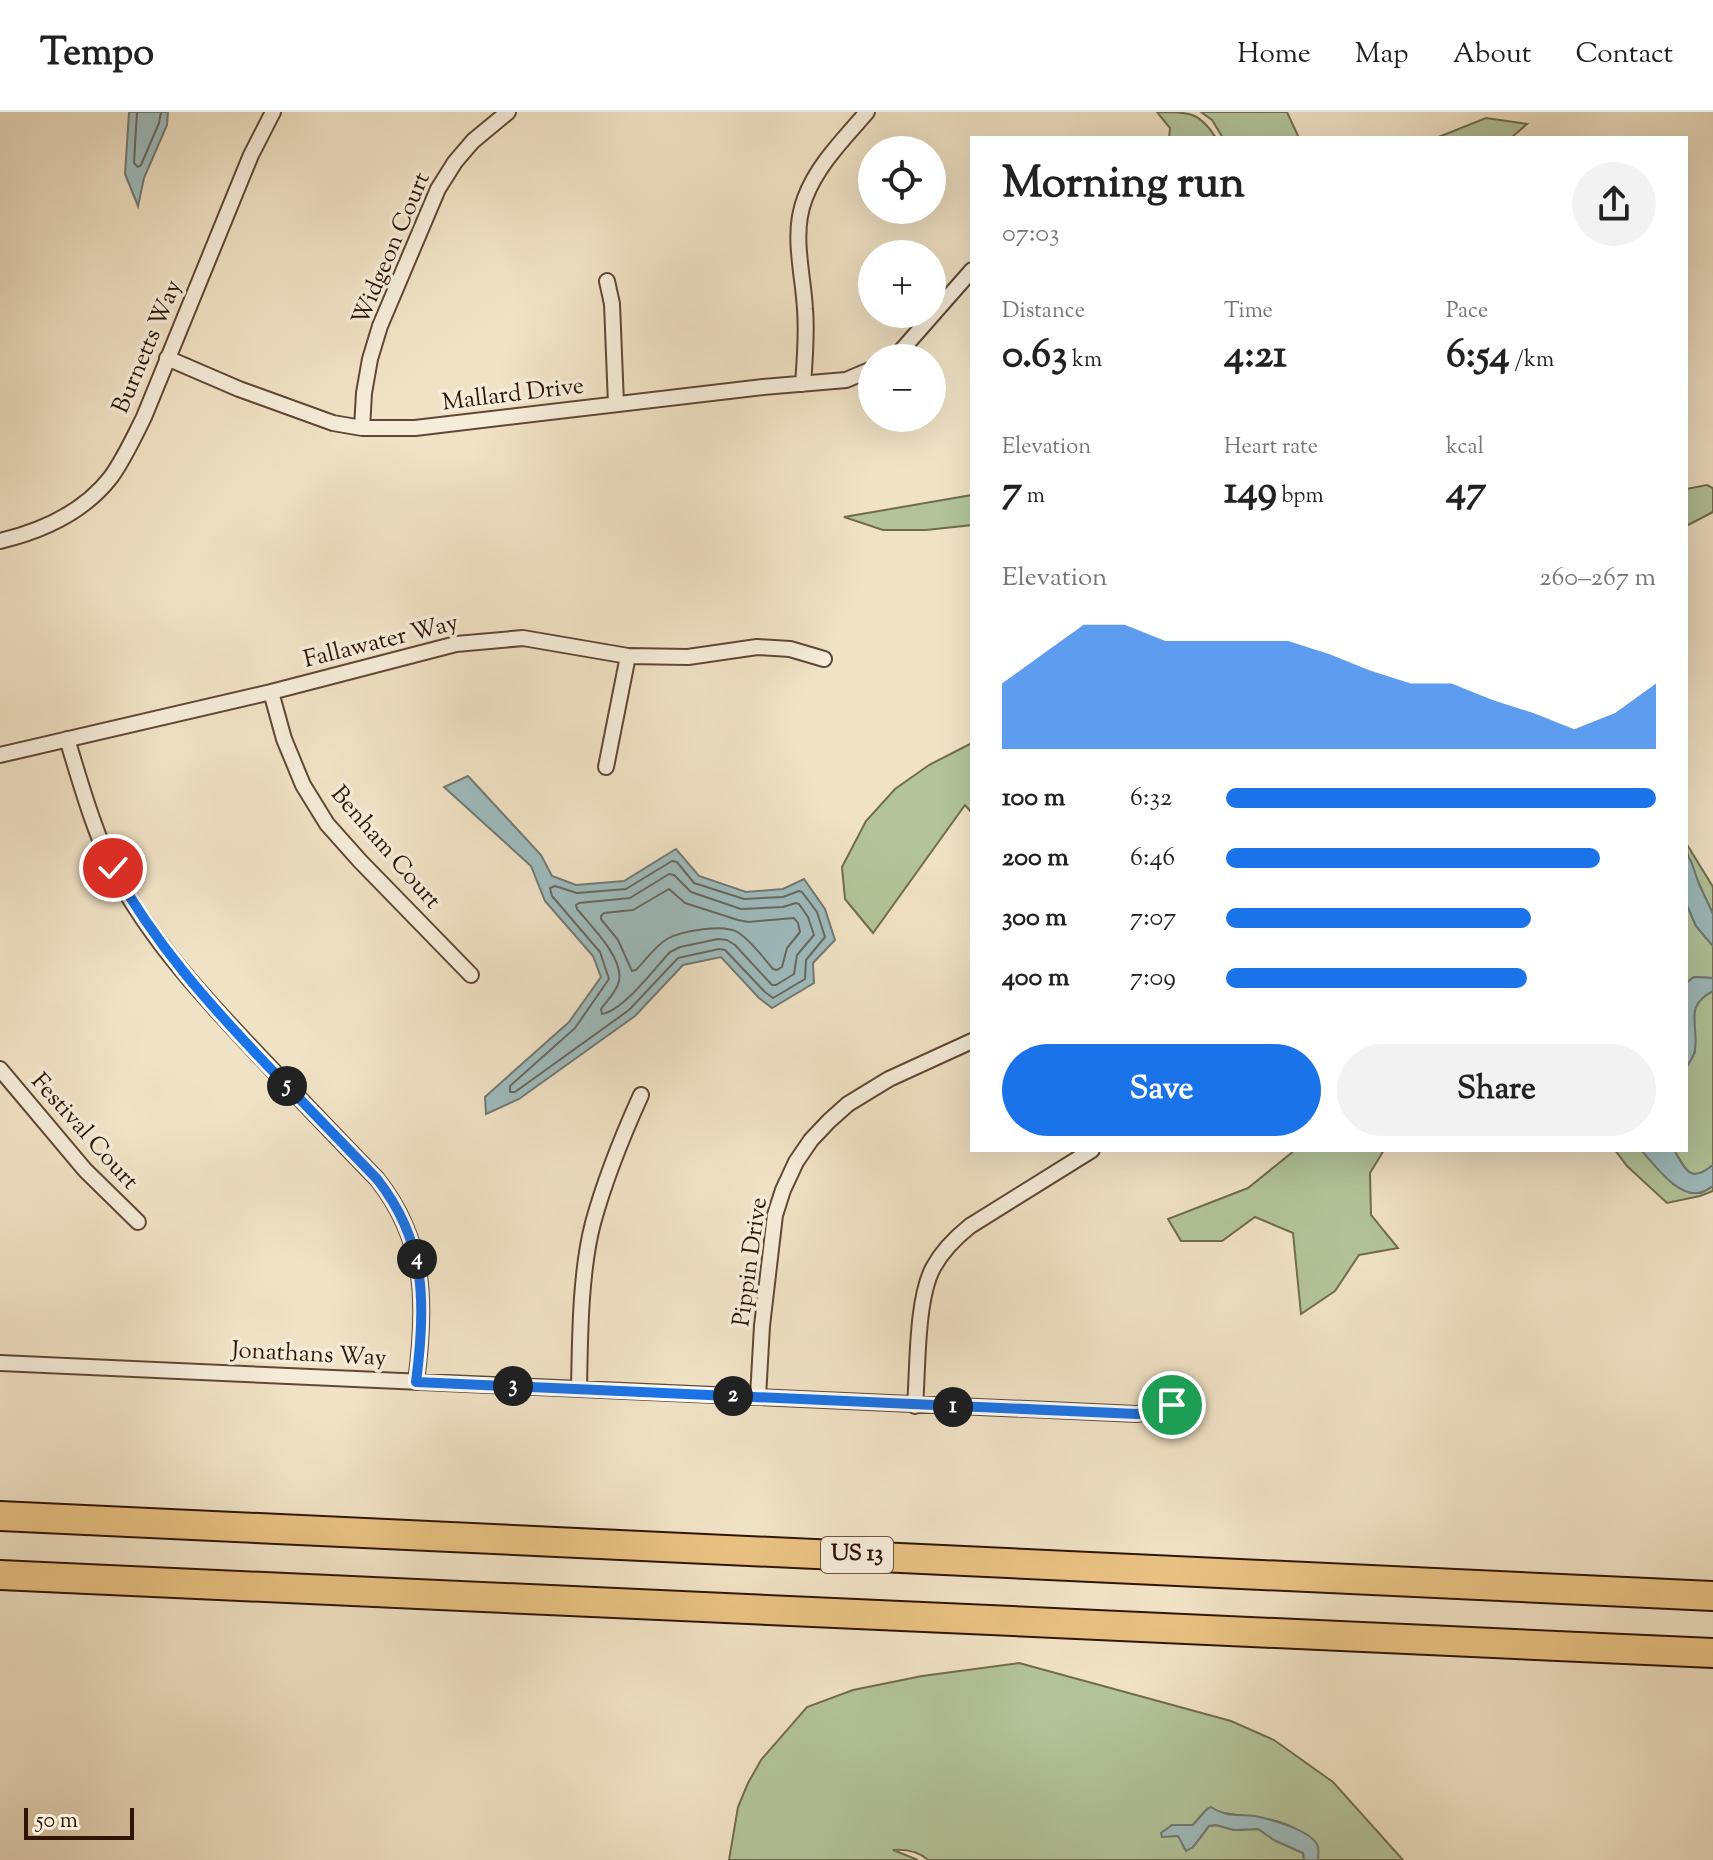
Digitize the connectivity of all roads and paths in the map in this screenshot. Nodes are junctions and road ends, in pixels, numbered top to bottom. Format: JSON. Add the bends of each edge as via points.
{"nodes":[{"id":1,"x":273,"y":112,"type":"edge"},
{"id":2,"x":508,"y":112,"type":"edge"},
{"id":3,"x":867,"y":112,"type":"edge"},
{"id":4,"x":970,"y":272,"type":"edge"},
{"id":5,"x":607,"y":281,"type":"dead end"},
{"id":6,"x":907,"y":344,"type":"edge"},
{"id":7,"x":167,"y":358,"type":"junction"},
{"id":8,"x":858,"y":375,"type":"edge"},
{"id":9,"x":803,"y":384,"type":"junction"},
{"id":10,"x":616,"y":404,"type":"junction"},
{"id":11,"x":362,"y":428,"type":"junction"},
{"id":12,"x":0,"y":541,"type":"edge"},
{"id":13,"x":628,"y":656,"type":"junction"},
{"id":14,"x":824,"y":659,"type":"dead end"},
{"id":15,"x":271,"y":692,"type":"junction"},
{"id":16,"x":67,"y":739,"type":"junction"},
{"id":17,"x":0,"y":755,"type":"edge"},
{"id":18,"x":606,"y":767,"type":"dead end"},
{"id":19,"x":471,"y":975,"type":"dead end"},
{"id":20,"x":970,"y":1042,"type":"edge"},
{"id":21,"x":0,"y":1069,"type":"edge"},
{"id":22,"x":641,"y":1095,"type":"dead end"},
{"id":23,"x":1089,"y":1152,"type":"edge"},
{"id":24,"x":138,"y":1222,"type":"dead end"},
{"id":25,"x":0,"y":1363,"type":"edge"},
{"id":26,"x":416,"y":1382,"type":"junction"},
{"id":27,"x":579,"y":1389,"type":"junction"},
{"id":28,"x":1188,"y":1396,"type":"dead end"},
{"id":29,"x":758,"y":1397,"type":"junction"},
{"id":30,"x":915,"y":1406,"type":"junction"},
{"id":31,"x":0,"y":1516,"type":"edge"},
{"id":32,"x":0,"y":1575,"type":"edge"},
{"id":33,"x":1713,"y":1596,"type":"edge"},
{"id":34,"x":1713,"y":1653,"type":"edge"}],
"edges":[{"from":1,"to":7,"type":"street","name":"Burnetts Way"},
{"from":2,"to":11,"type":"street","name":"Widgeon Court","via":[[473,141],[438,189],[380,326]]},
{"from":3,"to":9,"type":"street","via":[[833,150],[805,198],[799,235],[805,308]]},
{"from":4,"to":6,"type":"street"},
{"from":5,"to":10,"type":"street"},
{"from":7,"to":11,"type":"street","name":"Mallard Drive","via":[[312,416]]},
{"from":7,"to":12,"type":"street","name":"Burnetts Way","via":[[124,456],[93,496],[51,523]]},
{"from":8,"to":9,"type":"street","name":"Mallard Drive"},
{"from":9,"to":10,"type":"street","name":"Mallard Drive"},
{"from":10,"to":11,"type":"street","name":"Mallard Drive","via":[[415,428]]},
{"from":13,"to":14,"type":"street","name":"Fallawater Way","via":[[688,657],[757,647]]},
{"from":13,"to":15,"type":"street","name":"Fallawater Way","via":[[523,638],[456,644]]},
{"from":13,"to":18,"type":"street"},
{"from":15,"to":16,"type":"street","name":"Fallawater Way"},
{"from":15,"to":19,"type":"street","name":"Benham Court","via":[[303,785],[327,824]]},
{"from":16,"to":17,"type":"street","name":"Fallawater Way"},
{"from":16,"to":26,"type":"street","via":[[99,838],[151,931],[216,1011],[377,1179],[404,1219],[418,1264],[421,1304]]},
{"from":20,"to":29,"type":"street","name":"Pippin Drive","via":[[848,1104],[796,1162],[775,1215]]},
{"from":21,"to":24,"type":"street","name":"Festival Court","via":[[85,1170]]},
{"from":22,"to":27,"type":"street","via":[[592,1225]]},
{"from":23,"to":30,"type":"street","via":[[970,1226],[942,1253],[925,1289]]},
{"from":25,"to":26,"type":"street","name":"Jonathans Way"},
{"from":26,"to":27,"type":"street","name":"Jonathans Way"},
{"from":27,"to":29,"type":"street","name":"Jonathans Way"},
{"from":28,"to":30,"type":"street","name":"Jonathans Way","via":[[1137,1414]]},
{"from":29,"to":30,"type":"street","name":"Jonathans Way"},
{"from":31,"to":33,"type":"highway","number":"US 13"},
{"from":32,"to":34,"type":"highway"}]}
